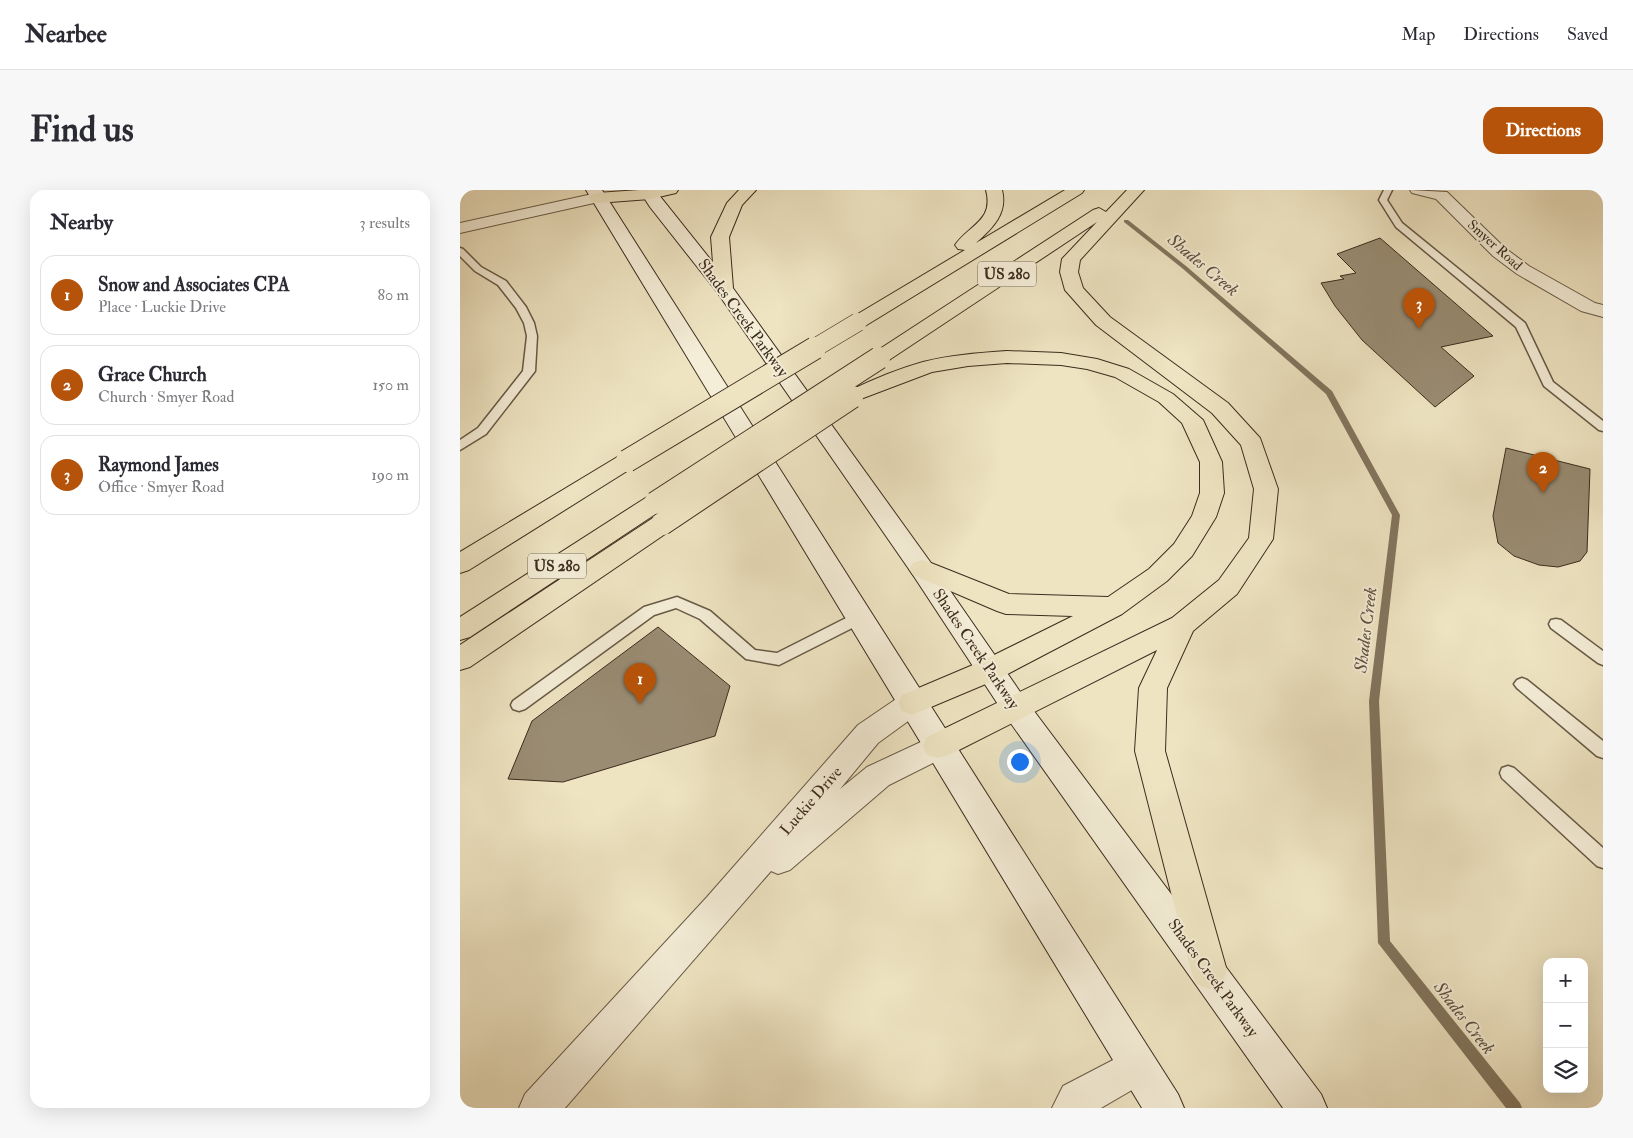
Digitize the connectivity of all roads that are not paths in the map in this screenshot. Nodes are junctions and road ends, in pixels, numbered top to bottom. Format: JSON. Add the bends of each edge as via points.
{"nodes":[{"id":1,"x":670,"y":190,"type":"edge"},
{"id":2,"x":748,"y":190,"type":"edge"},
{"id":3,"x":994,"y":190,"type":"edge"},
{"id":4,"x":1076,"y":190,"type":"edge"},
{"id":5,"x":1135,"y":190,"type":"edge"},
{"id":6,"x":1388,"y":190,"type":"edge"},
{"id":7,"x":1418,"y":190,"type":"edge"},
{"id":8,"x":648,"y":192,"type":"edge"},
{"id":9,"x":603,"y":193,"type":"edge"},
{"id":10,"x":460,"y":228,"type":"edge"},
{"id":11,"x":460,"y":251,"type":"edge"},
{"id":12,"x":918,"y":284,"type":"junction"},
{"id":13,"x":724,"y":288,"type":"junction"},
{"id":14,"x":1603,"y":311,"type":"edge"},
{"id":15,"x":1603,"y":427,"type":"edge"},
{"id":16,"x":460,"y":446,"type":"edge"},
{"id":17,"x":659,"y":513,"type":"junction"},
{"id":18,"x":460,"y":564,"type":"edge"},
{"id":19,"x":922,"y":569,"type":"junction"},
{"id":20,"x":1113,"y":607,"type":"junction"},
{"id":21,"x":858,"y":618,"type":"junction"},
{"id":22,"x":1556,"y":624,"type":"dead end"},
{"id":23,"x":1182,"y":625,"type":"junction"},
{"id":24,"x":460,"y":630,"type":"edge"},
{"id":25,"x":460,"y":659,"type":"edge"},
{"id":26,"x":1603,"y":659,"type":"edge"},
{"id":27,"x":990,"y":670,"type":"junction"},
{"id":28,"x":1522,"y":684,"type":"dead end"},
{"id":29,"x":912,"y":703,"type":"junction"},
{"id":30,"x":519,"y":705,"type":"dead end"},
{"id":31,"x":1015,"y":707,"type":"junction"},
{"id":32,"x":938,"y":746,"type":"junction"},
{"id":33,"x":1603,"y":751,"type":"edge"},
{"id":34,"x":1508,"y":773,"type":"dead end"},
{"id":35,"x":1603,"y":860,"type":"edge"},
{"id":36,"x":719,"y":908,"type":"junction"},
{"id":37,"x":1209,"y":971,"type":"junction"},
{"id":38,"x":1138,"y":1066,"type":"junction"},
{"id":39,"x":539,"y":1108,"type":"edge"},
{"id":40,"x":1072,"y":1108,"type":"edge"},
{"id":41,"x":1164,"y":1108,"type":"edge"},
{"id":42,"x":1307,"y":1108,"type":"edge"}],
"edges":[{"from":1,"to":8,"type":"highway"},
{"from":2,"to":13,"type":"highway","via":[[735,203],[720,238]]},
{"from":3,"to":12,"type":"highway","via":[[997,206],[988,222]]},
{"from":4,"to":12,"type":"highway","number":"US 280"},
{"from":5,"to":17,"type":"highway","number":"US 280","bridge":true,"via":[[879,358]]},
{"from":5,"to":23,"type":"highway","via":[[1071,259],[1069,272],[1074,290],[1103,321],[1220,408],[1252,443],[1266,489],[1261,538],[1228,587]]},
{"from":6,"to":15,"type":"lane","via":[[1383,200],[1399,225],[1521,325],[1548,384]]},
{"from":7,"to":14,"type":"main road","name":"Smyer Road","via":[[1441,195],[1499,252],[1523,270]]},
{"from":8,"to":9,"type":"highway"},
{"from":8,"to":13,"type":"main road","name":"Shades Creek Parkway"},
{"from":9,"to":10,"type":"main road"},
{"from":9,"to":21,"type":"main road"},
{"from":11,"to":16,"type":"lane","via":[[478,269],[502,283],[520,307],[532,336],[530,371],[482,431]]},
{"from":12,"to":18,"type":"highway","number":"US 280","bridge":true},
{"from":13,"to":19,"type":"main road","name":"Shades Creek Parkway"},
{"from":17,"to":20,"type":"highway","bridge":true,"via":[[858,394],[892,378],[928,367],[1007,357],[1090,363],[1122,374],[1166,398],[1192,420],[1211,462],[1212,493],[1204,518],[1183,550],[1158,575]]},
{"from":17,"to":24,"type":"highway","number":"US 280"},
{"from":17,"to":25,"type":"highway"},
{"from":19,"to":20,"type":"highway","via":[[1006,604]]},
{"from":19,"to":27,"type":"main road","name":"Shades Creek Parkway"},
{"from":20,"to":27,"type":"highway"},
{"from":21,"to":29,"type":"main road"},
{"from":21,"to":30,"type":"lane","via":[[779,659],[751,655],[705,616],[677,602],[649,611]]},
{"from":22,"to":26,"type":"lane"},
{"from":23,"to":31,"type":"highway"},
{"from":23,"to":37,"type":"highway","via":[[1153,688],[1150,751]]},
{"from":27,"to":29,"type":"highway"},
{"from":27,"to":31,"type":"main road","name":"Shades Creek Parkway"},
{"from":28,"to":33,"type":"lane"},
{"from":29,"to":32,"type":"main road"},
{"from":29,"to":36,"type":"main road","name":"Luckie Drive","via":[[868,734]]},
{"from":31,"to":32,"type":"highway"},
{"from":31,"to":37,"type":"main road","name":"Shades Creek Parkway"},
{"from":32,"to":36,"type":"main road","name":"Luckie Drive","via":[[878,776]]},
{"from":32,"to":38,"type":"main road"},
{"from":34,"to":35,"type":"lane"},
{"from":36,"to":39,"type":"main road","name":"Luckie Drive"},
{"from":37,"to":42,"type":"main road","name":"Shades Creek Parkway"},
{"from":38,"to":40,"type":"main road","via":[[1077,1100]]},
{"from":38,"to":41,"type":"main road"}]}
